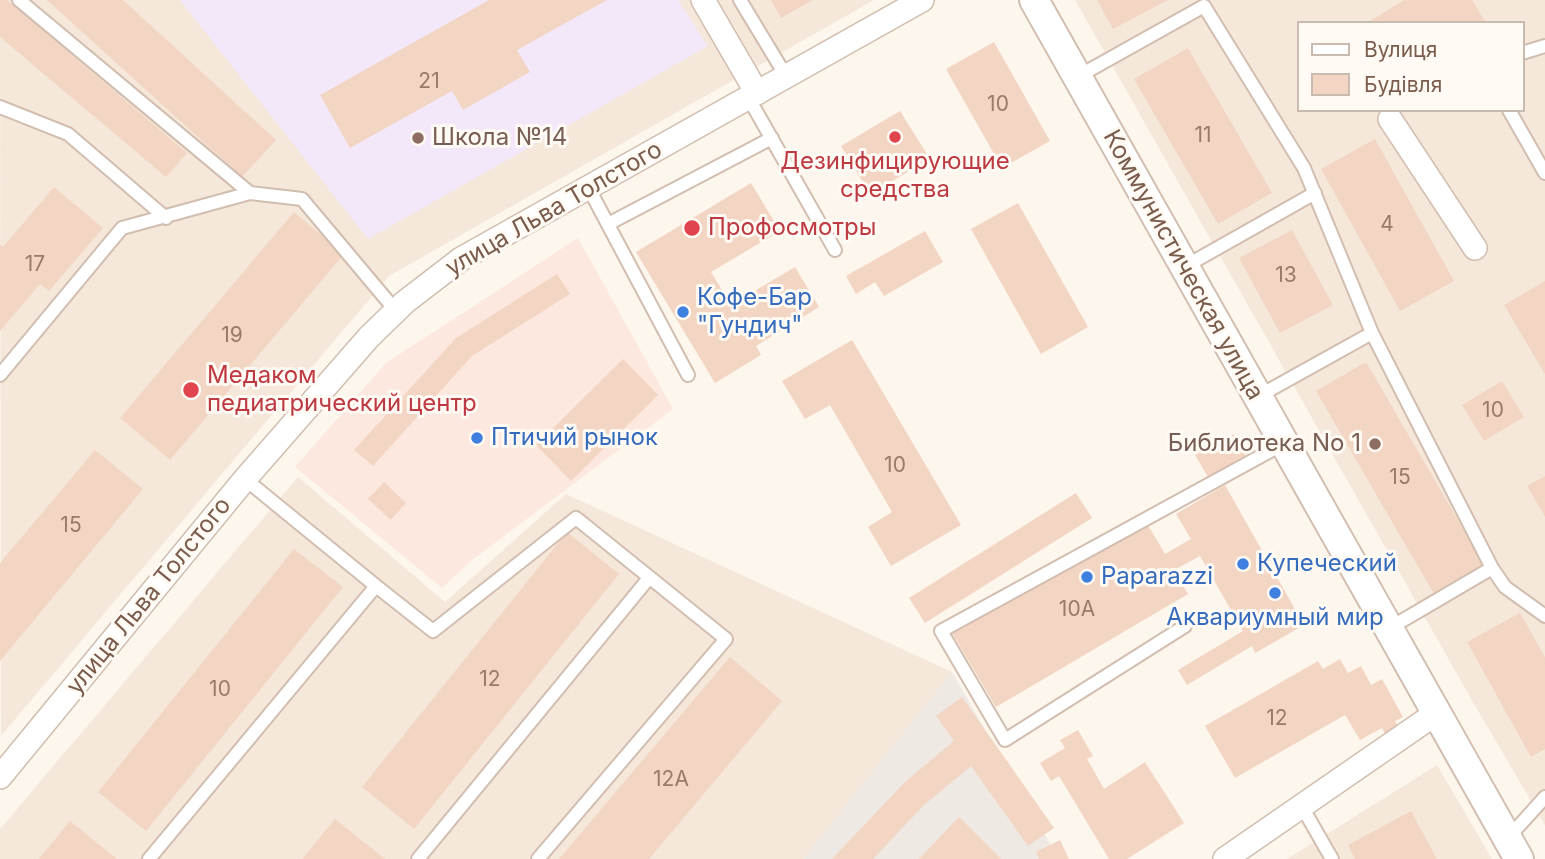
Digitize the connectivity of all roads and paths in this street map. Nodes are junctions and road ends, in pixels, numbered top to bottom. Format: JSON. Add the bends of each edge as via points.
{"nodes":[{"id":1,"x":19,"y":0,"type":"edge"},
{"id":2,"x":703,"y":0,"type":"edge"},
{"id":3,"x":740,"y":0,"type":"edge"},
{"id":4,"x":922,"y":0,"type":"edge"},
{"id":5,"x":1034,"y":0,"type":"edge"},
{"id":6,"x":1545,"y":46,"type":"edge"},
{"id":7,"x":1524,"y":52,"type":"edge"},
{"id":8,"x":786,"y":76,"type":"junction"},
{"id":9,"x":1077,"y":77,"type":"junction"},
{"id":10,"x":753,"y":95,"type":"junction"},
{"id":11,"x":0,"y":107,"type":"edge"},
{"id":12,"x":1510,"y":112,"type":"edge"},
{"id":13,"x":1397,"y":114,"type":"edge"},
{"id":14,"x":772,"y":138,"type":"junction"},
{"id":15,"x":1545,"y":173,"type":"edge"},
{"id":16,"x":588,"y":187,"type":"junction"},
{"id":17,"x":1315,"y":192,"type":"junction"},
{"id":18,"x":250,"y":193,"type":"junction"},
{"id":19,"x":166,"y":218,"type":"junction"},
{"id":20,"x":608,"y":224,"type":"junction"},
{"id":21,"x":1475,"y":248,"type":"dead end"},
{"id":22,"x":835,"y":250,"type":"dead end"},
{"id":23,"x":1184,"y":267,"type":"junction"},
{"id":24,"x":396,"y":311,"type":"junction"},
{"id":25,"x":1372,"y":333,"type":"junction"},
{"id":26,"x":0,"y":375,"type":"edge"},
{"id":27,"x":688,"y":375,"type":"dead end"},
{"id":28,"x":1257,"y":397,"type":"junction"},
{"id":29,"x":1283,"y":444,"type":"junction"},
{"id":30,"x":245,"y":479,"type":"junction"},
{"id":31,"x":1492,"y":568,"type":"junction"},
{"id":32,"x":649,"y":578,"type":"junction"},
{"id":33,"x":376,"y":586,"type":"junction"},
{"id":34,"x":1545,"y":616,"type":"edge"},
{"id":35,"x":1185,"y":626,"type":"dead end"},
{"id":36,"x":1388,"y":629,"type":"junction"},
{"id":37,"x":1435,"y":714,"type":"junction"},
{"id":38,"x":5,"y":763,"type":"edge"},
{"id":39,"x":1545,"y":797,"type":"edge"},
{"id":40,"x":1301,"y":805,"type":"junction"},
{"id":41,"x":1513,"y":849,"type":"edge"},
{"id":42,"x":149,"y":859,"type":"edge"},
{"id":43,"x":418,"y":859,"type":"edge"},
{"id":44,"x":538,"y":859,"type":"edge"},
{"id":45,"x":1225,"y":859,"type":"edge"},
{"id":46,"x":1332,"y":859,"type":"edge"}],
"edges":[{"from":1,"to":18,"type":"lane"},
{"from":2,"to":10,"type":"street"},
{"from":3,"to":8,"type":"lane"},
{"from":4,"to":8,"type":"street","name":"улица Льва Толстого"},
{"from":5,"to":9,"type":"street","name":"Коммунистическая улица"},
{"from":6,"to":7,"type":"lane"},
{"from":8,"to":10,"type":"street","name":"улица Льва Толстого"},
{"from":9,"to":17,"type":"lane","via":[[1204,6]]},
{"from":9,"to":23,"type":"street","name":"Коммунистическая улица"},
{"from":10,"to":14,"type":"lane"},
{"from":10,"to":16,"type":"street","name":"улица Льва Толстого"},
{"from":11,"to":19,"type":"lane","via":[[68,134]]},
{"from":12,"to":15,"type":"lane"},
{"from":13,"to":21,"type":"street"},
{"from":14,"to":20,"type":"lane"},
{"from":14,"to":22,"type":"lane"},
{"from":16,"to":20,"type":"lane"},
{"from":16,"to":24,"type":"street","name":"улица Льва Толстого","via":[[461,259]]},
{"from":17,"to":23,"type":"lane"},
{"from":17,"to":25,"type":"lane"},
{"from":18,"to":19,"type":"lane"},
{"from":18,"to":24,"type":"lane","via":[[302,199]]},
{"from":19,"to":26,"type":"lane","via":[[122,228]]},
{"from":20,"to":27,"type":"lane"},
{"from":23,"to":28,"type":"street","name":"Коммунистическая улица"},
{"from":24,"to":30,"type":"street","name":"улица Льва Толстого"},
{"from":25,"to":28,"type":"lane"},
{"from":25,"to":31,"type":"lane"},
{"from":28,"to":29,"type":"street","name":"Коммунистическая улица"},
{"from":29,"to":35,"type":"lane","via":[[941,631],[1005,740]]},
{"from":29,"to":36,"type":"street","name":"Коммунистическая улица"},
{"from":30,"to":33,"type":"lane"},
{"from":30,"to":38,"type":"street","name":"улица Льва Толстого"},
{"from":31,"to":34,"type":"lane","via":[[1505,587]]},
{"from":31,"to":36,"type":"lane"},
{"from":32,"to":33,"type":"lane","via":[[576,518],[433,631]]},
{"from":32,"to":43,"type":"lane"},
{"from":32,"to":44,"type":"lane","via":[[726,639]]},
{"from":33,"to":42,"type":"lane"},
{"from":36,"to":37,"type":"street","name":"Коммунистическая улица"},
{"from":37,"to":40,"type":"street"},
{"from":37,"to":41,"type":"street","name":"Коммунистическая улица"},
{"from":39,"to":41,"type":"lane"},
{"from":40,"to":45,"type":"street"},
{"from":40,"to":46,"type":"lane"}]}
